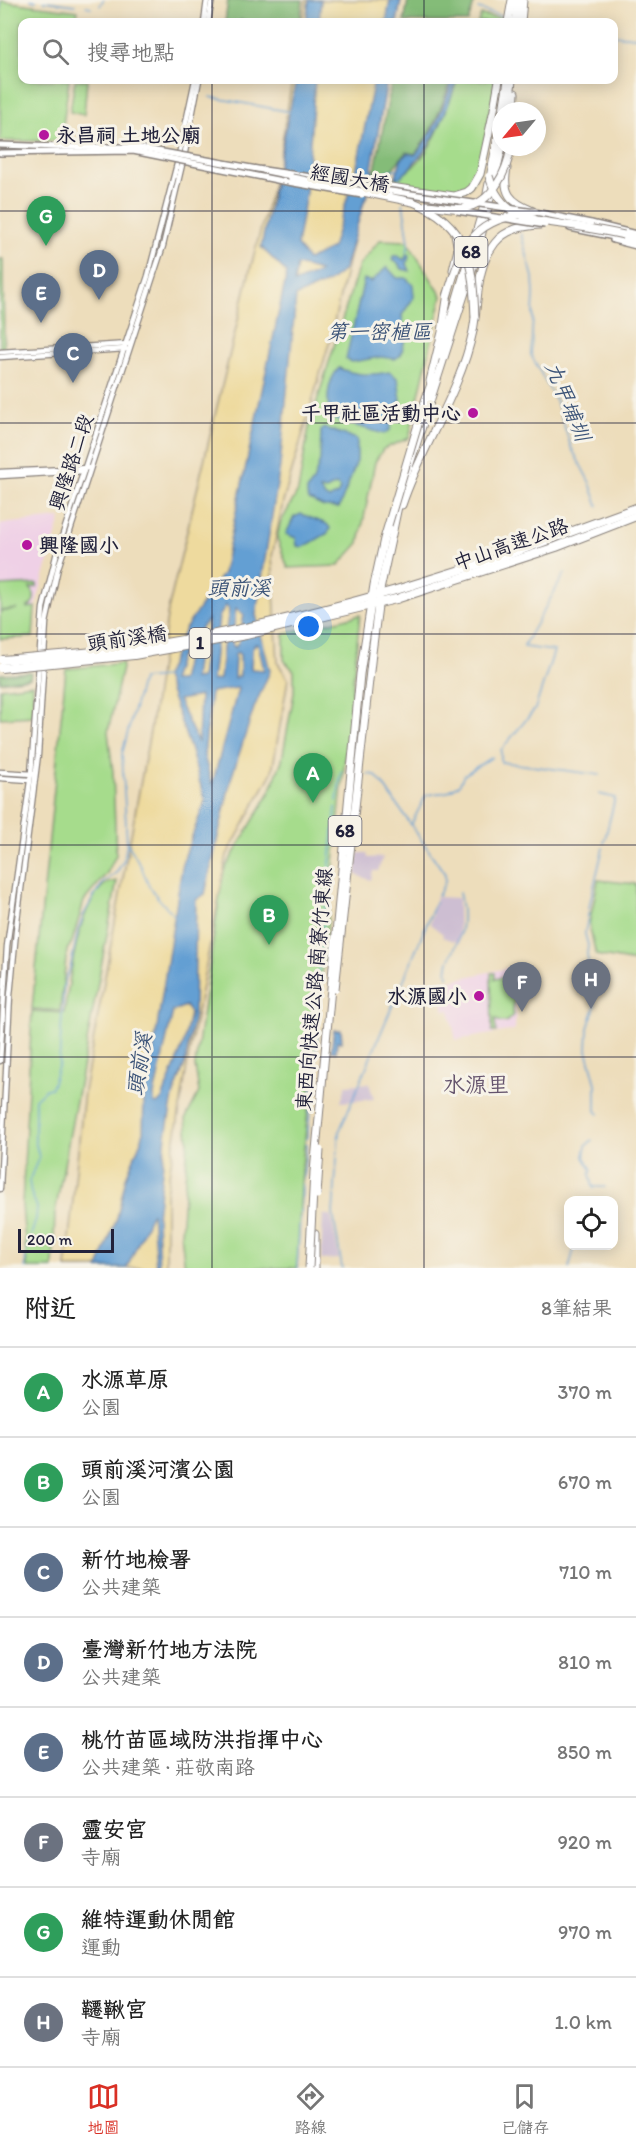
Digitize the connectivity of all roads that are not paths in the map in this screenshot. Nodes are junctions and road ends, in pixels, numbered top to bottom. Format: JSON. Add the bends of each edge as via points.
{"nodes":[{"id":1,"x":207,"y":0,"type":"edge"},
{"id":2,"x":212,"y":0,"type":"edge"},
{"id":3,"x":512,"y":0,"type":"edge"},
{"id":4,"x":518,"y":0,"type":"edge"},
{"id":5,"x":206,"y":18,"type":"edge"},
{"id":6,"x":207,"y":18,"type":"edge"},
{"id":7,"x":509,"y":18,"type":"edge"},
{"id":8,"x":516,"y":18,"type":"edge"},
{"id":9,"x":196,"y":84,"type":"edge"},
{"id":10,"x":498,"y":84,"type":"edge"},
{"id":11,"x":510,"y":84,"type":"edge"},
{"id":12,"x":511,"y":84,"type":"edge"},
{"id":13,"x":511,"y":84,"type":"edge"},
{"id":14,"x":495,"y":102,"type":"edge"},
{"id":15,"x":505,"y":102,"type":"edge"},
{"id":16,"x":509,"y":102,"type":"edge"},
{"id":17,"x":513,"y":102,"type":"edge"},
{"id":18,"x":492,"y":119,"type":"edge"},
{"id":19,"x":492,"y":121,"type":"edge"},
{"id":20,"x":0,"y":145,"type":"edge"},
{"id":21,"x":59,"y":149,"type":"junction"},
{"id":22,"x":0,"y":153,"type":"edge"},
{"id":23,"x":493,"y":156,"type":"edge"},
{"id":24,"x":500,"y":156,"type":"edge"},
{"id":25,"x":509,"y":158,"type":"joint"},
{"id":26,"x":263,"y":170,"type":"junction"},
{"id":27,"x":372,"y":186,"type":"junction"},
{"id":28,"x":473,"y":204,"type":"junction"},
{"id":29,"x":415,"y":205,"type":"junction"},
{"id":30,"x":535,"y":212,"type":"junction"},
{"id":31,"x":502,"y":218,"type":"junction"},
{"id":32,"x":544,"y":225,"type":"junction"},
{"id":33,"x":570,"y":229,"type":"junction"},
{"id":34,"x":636,"y":236,"type":"edge"},
{"id":35,"x":636,"y":246,"type":"edge"},
{"id":36,"x":447,"y":297,"type":"junction"},
{"id":37,"x":475,"y":318,"type":"junction"},
{"id":38,"x":128,"y":346,"type":"junction"},
{"id":39,"x":0,"y":352,"type":"edge"},
{"id":40,"x":0,"y":357,"type":"edge"},
{"id":41,"x":435,"y":382,"type":"junction"},
{"id":42,"x":424,"y":401,"type":"junction"},
{"id":43,"x":86,"y":469,"type":"junction"},
{"id":44,"x":0,"y":474,"type":"edge"},
{"id":45,"x":636,"y":508,"type":"edge"},
{"id":46,"x":636,"y":516,"type":"edge"},
{"id":47,"x":393,"y":530,"type":"junction"},
{"id":48,"x":396,"y":590,"type":"joint"},
{"id":49,"x":396,"y":600,"type":"joint"},
{"id":50,"x":1,"y":664,"type":"edge"},
{"id":51,"x":0,"y":772,"type":"edge"},
{"id":52,"x":33,"y":777,"type":"junction"},
{"id":53,"x":0,"y":778,"type":"edge"},
{"id":54,"x":0,"y":1061,"type":"edge"},
{"id":55,"x":0,"y":1073,"type":"edge"},
{"id":56,"x":7,"y":1073,"type":"junction"},
{"id":57,"x":0,"y":1079,"type":"edge"},
{"id":58,"x":7,"y":1080,"type":"junction"},
{"id":59,"x":0,"y":1189,"type":"edge"},
{"id":60,"x":313,"y":1268,"type":"edge"}],
"edges":[{"from":1,"to":5,"type":"street"},
{"from":2,"to":6,"type":"street"},
{"from":3,"to":7,"type":"highway"},
{"from":4,"to":8,"type":"highway"},
{"from":9,"to":38,"type":"street","name":"興隆路二段","via":[[169,224]]},
{"from":10,"to":14,"type":"highway"},
{"from":11,"to":15,"type":"highway"},
{"from":12,"to":16,"type":"highway"},
{"from":13,"to":17,"type":"highway"},
{"from":18,"to":27,"type":"highway","bridge":true,"via":[[480,174],[467,192],[454,196]]},
{"from":19,"to":34,"type":"highway","bridge":true,"via":[[488,168],[495,192],[506,207],[534,220]]},
{"from":20,"to":21,"type":"main road"},
{"from":21,"to":22,"type":"main road"},
{"from":21,"to":26,"type":"main road","name":"經國大橋","bridge":true,"via":[[135,147]]},
{"from":21,"to":29,"type":"main road","name":"經國大橋","bridge":true,"via":[[133,151]]},
{"from":23,"to":41,"type":"highway","name":"東西向快速公路 南寮竹東線","number":"68","via":[[479,225]]},
{"from":24,"to":41,"type":"highway","name":"東西向快速公路 南寮竹東線","number":"68","via":[[477,258]]},
{"from":25,"to":28,"type":"highway","bridge":true,"via":[[494,190]]},
{"from":25,"to":30,"type":"highway","bridge":true,"via":[[507,191],[516,204]]},
{"from":26,"to":27,"type":"main road","name":"經國大橋","bridge":true},
{"from":26,"to":37,"type":"highway","bridge":true,"via":[[413,202],[443,217],[455,229],[470,263]]},
{"from":27,"to":28,"type":"main road","name":"經國大橋","bridge":true},
{"from":28,"to":29,"type":"highway","bridge":true,"via":[[462,208]]},
{"from":28,"to":30,"type":"main road","name":"經國大橋","bridge":true},
{"from":29,"to":31,"type":"main road","name":"經國大橋","bridge":true},
{"from":29,"to":36,"type":"highway","bridge":true,"via":[[439,218],[456,236],[458,249]]},
{"from":30,"to":31,"type":"highway","bridge":true},
{"from":30,"to":34,"type":"main road","name":"經國大橋","bridge":true},
{"from":31,"to":32,"type":"main road","name":"經國大橋","bridge":true},
{"from":31,"to":36,"type":"highway","bridge":true,"via":[[483,228],[467,244]]},
{"from":32,"to":33,"type":"main road","name":"經國大橋","bridge":true},
{"from":32,"to":37,"type":"highway","bridge":true,"via":[[515,229],[496,241],[480,276]]},
{"from":33,"to":34,"type":"main road","name":"經國大橋","bridge":true},
{"from":33,"to":35,"type":"main road"},
{"from":36,"to":42,"type":"highway","via":[[439,348]]},
{"from":37,"to":47,"type":"highway","via":[[459,379],[419,459]]},
{"from":38,"to":39,"type":"street"},
{"from":38,"to":40,"type":"street"},
{"from":38,"to":43,"type":"street","name":"興隆路二段"},
{"from":41,"to":42,"type":"highway","name":"東西向快速公路 南寮竹東線","number":"68"},
{"from":41,"to":47,"type":"highway","name":"東西向快速公路 南寮竹東線","number":"68","bridge":true},
{"from":42,"to":60,"type":"highway","name":"東西向快速公路 南寮竹東線","number":"68","bridge":true,"via":[[384,539],[360,674],[316,1150]]},
{"from":43,"to":44,"type":"street"},
{"from":43,"to":52,"type":"street","name":"興隆路二段","via":[[48,606]]},
{"from":45,"to":48,"type":"highway","name":"中山高速公路","number":"1","via":[[499,558]]},
{"from":46,"to":49,"type":"highway","name":"中山高速公路","number":"1"},
{"from":47,"to":60,"type":"highway","name":"東西向快速公路 南寮竹東線","number":"68","bridge":true,"via":[[380,590],[365,716],[325,1088]]},
{"from":48,"to":50,"type":"highway","name":"頭前溪橋","number":"1","bridge":true,"via":[[225,631],[138,647]]},
{"from":49,"to":50,"type":"highway","name":"頭前溪橋","number":"1","bridge":true,"via":[[246,635],[134,655]]},
{"from":51,"to":52,"type":"street"},
{"from":52,"to":53,"type":"street"},
{"from":52,"to":54,"type":"street","via":[[7,946]]},
{"from":52,"to":56,"type":"street","via":[[10,996]]},
{"from":55,"to":56,"type":"street"},
{"from":56,"to":58,"type":"street"},
{"from":57,"to":58,"type":"street"},
{"from":58,"to":59,"type":"street"}]}
